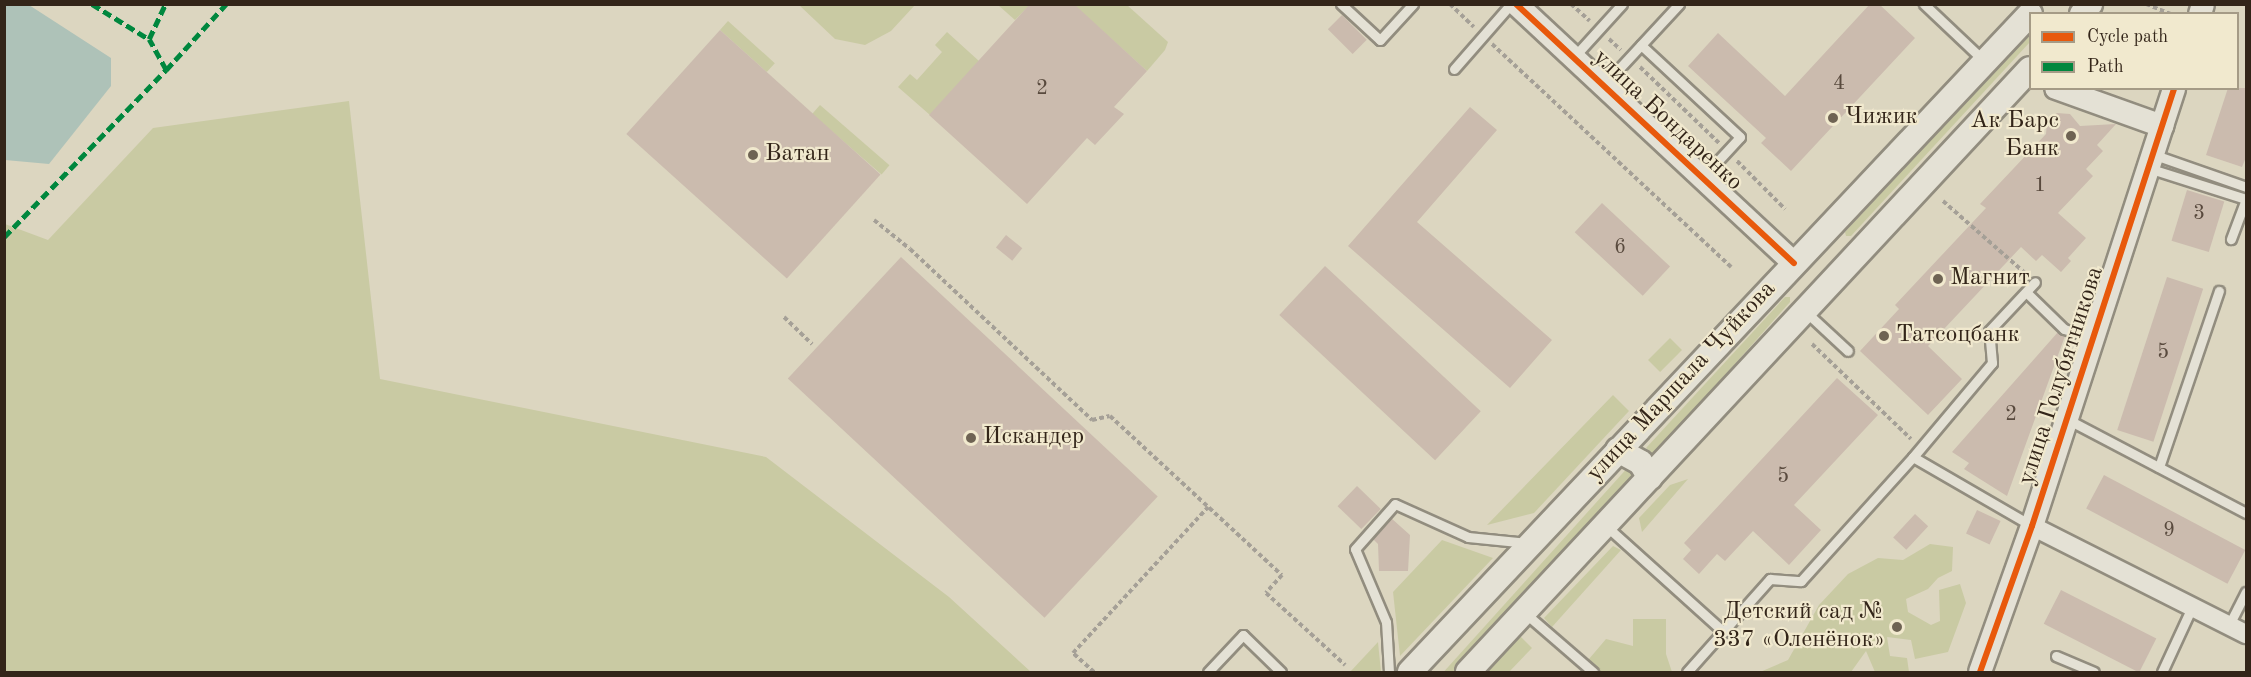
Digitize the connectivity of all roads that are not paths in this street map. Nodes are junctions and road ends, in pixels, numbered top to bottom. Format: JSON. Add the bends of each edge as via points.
{"nodes":[{"id":1,"x":1341,"y":4,"type":"edge"},
{"id":2,"x":1413,"y":4,"type":"edge"},
{"id":3,"x":1513,"y":4,"type":"edge"},
{"id":4,"x":1622,"y":4,"type":"edge"},
{"id":5,"x":1679,"y":4,"type":"edge"},
{"id":6,"x":1924,"y":4,"type":"edge"},
{"id":7,"x":2029,"y":16,"type":"edge"},
{"id":8,"x":1641,"y":45,"type":"junction"},
{"id":9,"x":1573,"y":58,"type":"junction"},
{"id":10,"x":1985,"y":62,"type":"junction"},
{"id":11,"x":1454,"y":69,"type":"dead end"},
{"id":12,"x":2029,"y":72,"type":"edge"},
{"id":13,"x":1603,"y":86,"type":"junction"},
{"id":14,"x":2062,"y":90,"type":"edge"},
{"id":15,"x":2173,"y":90,"type":"edge"},
{"id":16,"x":2162,"y":126,"type":"junction"},
{"id":17,"x":2150,"y":161,"type":"junction"},
{"id":18,"x":1702,"y":178,"type":"junction"},
{"id":19,"x":2247,"y":187,"type":"edge"},
{"id":20,"x":2231,"y":239,"type":"dead end"},
{"id":21,"x":1794,"y":263,"type":"junction"},
{"id":22,"x":2035,"y":282,"type":"dead end"},
{"id":23,"x":1823,"y":291,"type":"junction"},
{"id":24,"x":2219,"y":291,"type":"dead end"},
{"id":25,"x":2026,"y":292,"type":"junction"},
{"id":26,"x":1805,"y":311,"type":"junction"},
{"id":27,"x":2093,"y":338,"type":"junction"},
{"id":28,"x":1848,"y":351,"type":"dead end"},
{"id":29,"x":2067,"y":419,"type":"junction"},
{"id":30,"x":1618,"y":450,"type":"junction"},
{"id":31,"x":1913,"y":457,"type":"junction"},
{"id":32,"x":2159,"y":467,"type":"junction"},
{"id":33,"x":1650,"y":478,"type":"junction"},
{"id":34,"x":2247,"y":513,"type":"edge"},
{"id":35,"x":1605,"y":525,"type":"junction"},
{"id":36,"x":2032,"y":526,"type":"junction"},
{"id":37,"x":1531,"y":544,"type":"junction"},
{"id":38,"x":2247,"y":592,"type":"edge"},
{"id":39,"x":2192,"y":607,"type":"junction"},
{"id":40,"x":1525,"y":612,"type":"junction"},
{"id":41,"x":2229,"y":626,"type":"junction"},
{"id":42,"x":1724,"y":632,"type":"junction"},
{"id":43,"x":2247,"y":634,"type":"edge"},
{"id":44,"x":2056,"y":656,"type":"dead end"},
{"id":45,"x":1208,"y":672,"type":"edge"},
{"id":46,"x":1281,"y":672,"type":"edge"},
{"id":47,"x":1389,"y":672,"type":"edge"},
{"id":48,"x":1410,"y":672,"type":"edge"},
{"id":49,"x":1468,"y":672,"type":"edge"},
{"id":50,"x":1593,"y":672,"type":"edge"},
{"id":51,"x":1687,"y":672,"type":"edge"},
{"id":52,"x":1980,"y":672,"type":"edge"},
{"id":53,"x":2094,"y":672,"type":"edge"},
{"id":54,"x":2162,"y":672,"type":"edge"}],
"edges":[{"from":1,"to":2,"type":"lane","via":[[1380,40]]},
{"from":3,"to":9,"type":"street","name":"улица Бондаренко"},
{"from":3,"to":11,"type":"lane"},
{"from":4,"to":9,"type":"lane"},
{"from":5,"to":8,"type":"lane"},
{"from":6,"to":10,"type":"lane"},
{"from":7,"to":10,"type":"main road","name":"улица Маршала Чуйкова"},
{"from":8,"to":13,"type":"lane"},
{"from":8,"to":18,"type":"lane","via":[[1740,137]]},
{"from":9,"to":13,"type":"street","name":"улица Бондаренко"},
{"from":10,"to":21,"type":"main road","name":"улица Маршала Чуйкова"},
{"from":12,"to":23,"type":"main road","name":"улица Маршала Чуйкова"},
{"from":13,"to":18,"type":"street","name":"улица Бондаренко"},
{"from":14,"to":16,"type":"street"},
{"from":15,"to":16,"type":"street","name":"улица Голубятникова"},
{"from":16,"to":17,"type":"street","name":"улица Голубятникова"},
{"from":17,"to":19,"type":"lane"},
{"from":17,"to":20,"type":"lane","via":[[2246,199]]},
{"from":17,"to":27,"type":"street","name":"улица Голубятникова"},
{"from":18,"to":21,"type":"street","name":"улица Бондаренко"},
{"from":21,"to":23,"type":"main road","name":"улица Бондаренко"},
{"from":21,"to":30,"type":"main road","name":"улица Маршала Чуйкова"},
{"from":22,"to":25,"type":"lane"},
{"from":23,"to":26,"type":"main road","name":"улица Маршала Чуйкова"},
{"from":24,"to":32,"type":"lane"},
{"from":25,"to":27,"type":"lane","via":[[2064,329]]},
{"from":25,"to":31,"type":"lane","via":[[1989,331],[1992,363]]},
{"from":26,"to":28,"type":"lane"},
{"from":26,"to":33,"type":"main road","name":"улица Маршала Чуйкова"},
{"from":27,"to":29,"type":"street","name":"улица Голубятникова"},
{"from":29,"to":32,"type":"lane"},
{"from":29,"to":36,"type":"street","name":"улица Голубятникова"},
{"from":30,"to":33,"type":"main road","via":[[1641,464]]},
{"from":30,"to":37,"type":"main road","name":"улица Маршала Чуйкова"},
{"from":31,"to":36,"type":"lane"},
{"from":31,"to":42,"type":"lane","via":[[1801,581],[1770,579]]},
{"from":32,"to":34,"type":"lane"},
{"from":33,"to":35,"type":"main road","name":"улица Маршала Чуйкова"},
{"from":35,"to":40,"type":"main road","name":"улица Маршала Чуйкова"},
{"from":35,"to":42,"type":"lane"},
{"from":36,"to":39,"type":"street"},
{"from":36,"to":52,"type":"street","name":"улица Голубятникова"},
{"from":37,"to":47,"type":"lane","via":[[1468,537],[1395,504],[1355,549],[1386,622]]},
{"from":37,"to":48,"type":"main road","name":"улица Маршала Чуйкова"},
{"from":38,"to":41,"type":"lane"},
{"from":39,"to":41,"type":"street"},
{"from":39,"to":54,"type":"lane"},
{"from":40,"to":49,"type":"main road","name":"улица Маршала Чуйкова"},
{"from":40,"to":50,"type":"lane"},
{"from":41,"to":43,"type":"street"},
{"from":42,"to":51,"type":"lane"},
{"from":44,"to":53,"type":"lane"},
{"from":45,"to":46,"type":"lane","via":[[1243,635]]}]}
